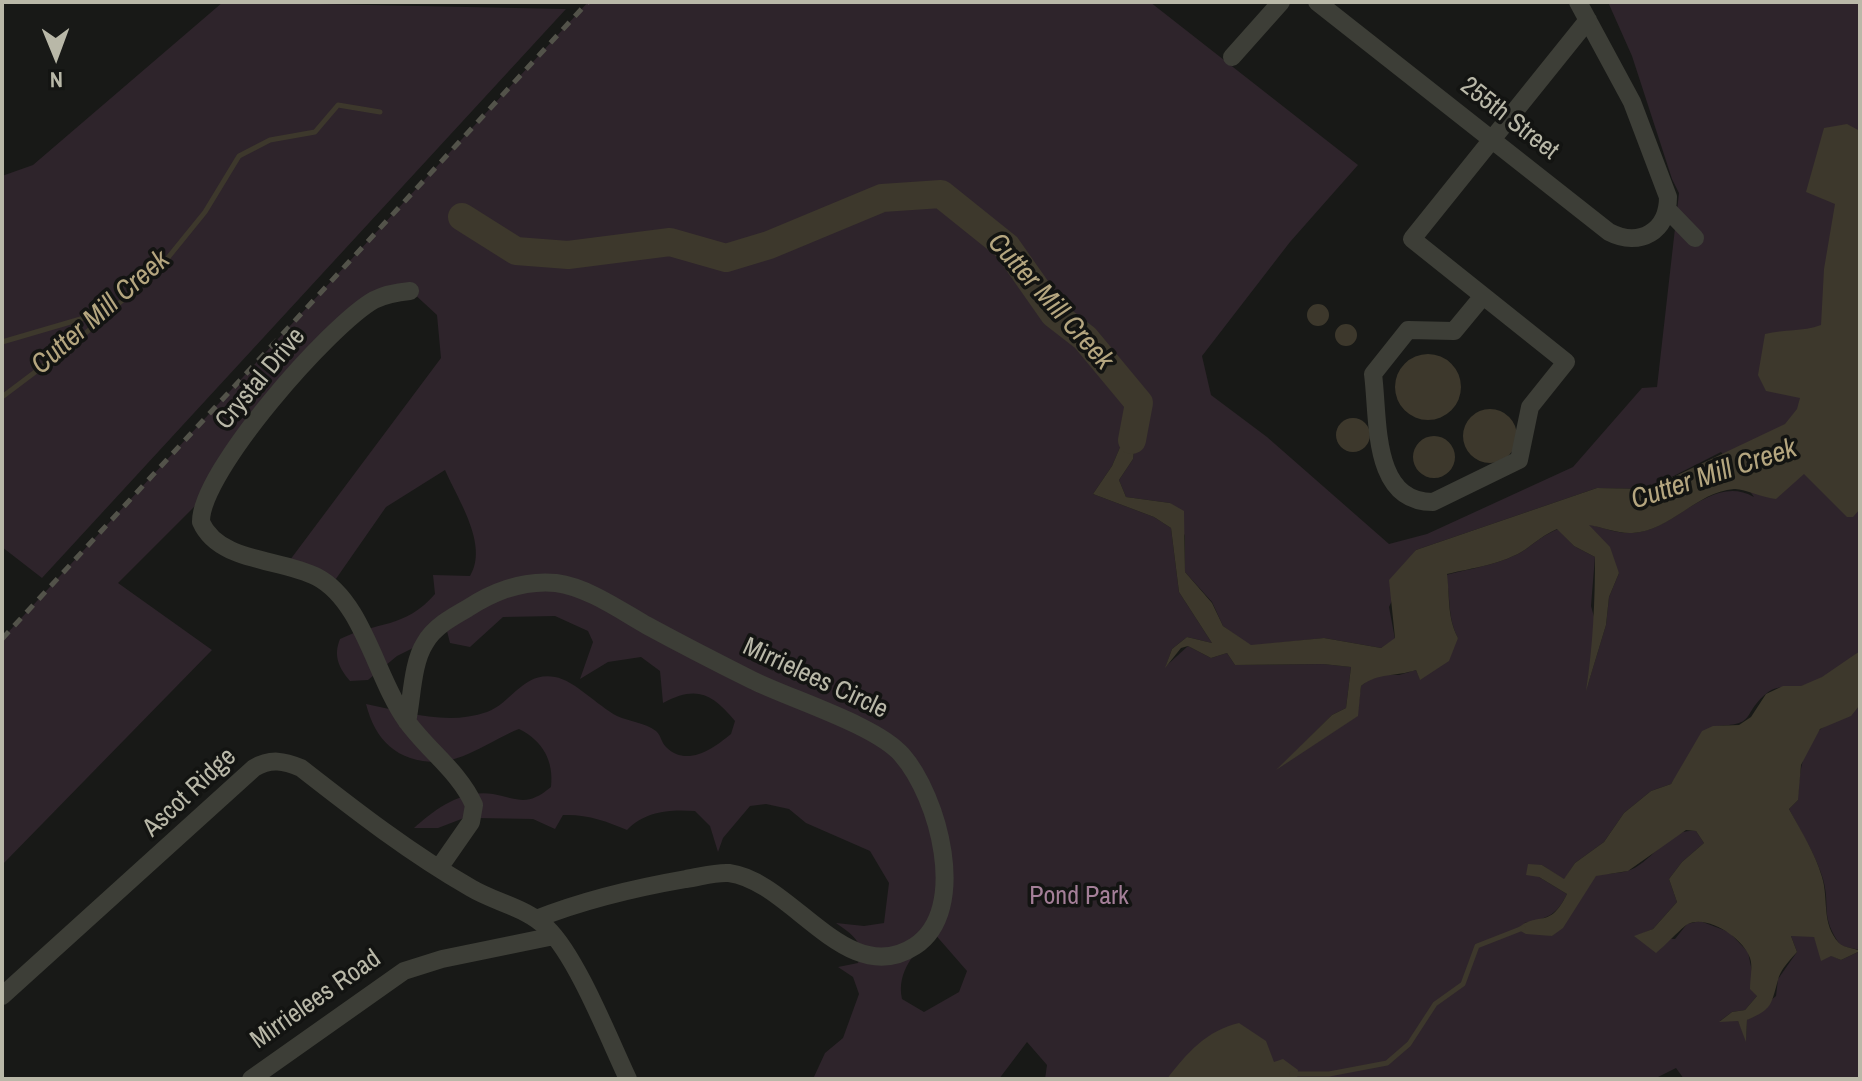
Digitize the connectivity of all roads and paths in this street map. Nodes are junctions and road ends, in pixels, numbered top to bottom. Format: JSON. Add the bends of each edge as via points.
{"nodes":[{"id":1,"x":1281,"y":2,"type":"edge"},
{"id":2,"x":1317,"y":2,"type":"edge"},
{"id":3,"x":1578,"y":2,"type":"edge"},
{"id":4,"x":1588,"y":20,"type":"junction"},
{"id":5,"x":1232,"y":57,"type":"dead end"},
{"id":6,"x":1493,"y":139,"type":"junction"},
{"id":7,"x":1668,"y":210,"type":"junction"},
{"id":8,"x":1695,"y":238,"type":"dead end"},
{"id":9,"x":410,"y":291,"type":"dead end"},
{"id":10,"x":1483,"y":296,"type":"junction"},
{"id":11,"x":407,"y":722,"type":"junction"},
{"id":12,"x":439,"y":868,"type":"junction"},
{"id":13,"x":536,"y":919,"type":"junction"},
{"id":14,"x":554,"y":936,"type":"junction"},
{"id":15,"x":2,"y":996,"type":"edge"},
{"id":16,"x":251,"y":1079,"type":"edge"},
{"id":17,"x":628,"y":1079,"type":"edge"}],
"edges":[{"from":1,"to":5,"type":"street"},
{"from":2,"to":6,"type":"street","name":"255th Street"},
{"from":3,"to":4,"type":"street"},
{"from":4,"to":6,"type":"street"},
{"from":4,"to":7,"type":"street","via":[[1632,102],[1668,197]]},
{"from":6,"to":7,"type":"street","name":"255th Street","via":[[1620,238],[1651,234]]},
{"from":6,"to":10,"type":"street","via":[[1412,239]]},
{"from":7,"to":8,"type":"street"},
{"from":9,"to":11,"type":"street","name":"Crystal Drive","via":[[375,300],[330,338],[251,425],[201,513],[206,533],[220,546],[287,564],[331,586],[348,605]]},
{"from":10,"to":10,"type":"street","via":[[1454,331],[1408,330],[1373,374],[1387,475],[1406,497],[1433,502],[1519,460],[1530,407],[1566,362]]},
{"from":11,"to":12,"type":"street","via":[[453,772],[474,805],[471,822]]},
{"from":11,"to":13,"type":"street","name":"Mirrielees Circle","via":[[422,646],[445,622],[510,587],[572,587],[773,691],[890,743],[919,777],[942,857],[946,898],[940,918],[914,947],[890,957],[853,951],[763,888],[732,873],[580,902]]},
{"from":12,"to":13,"type":"street","name":"Ascot Ridge"},
{"from":12,"to":15,"type":"street","name":"Ascot Ridge","via":[[406,850],[301,768],[283,761],[262,763]]},
{"from":13,"to":14,"type":"street","name":"Ascot Ridge"},
{"from":14,"to":16,"type":"street","name":"Mirrielees Road","via":[[404,971]]},
{"from":14,"to":17,"type":"street","name":"Ascot Ridge"}]}
